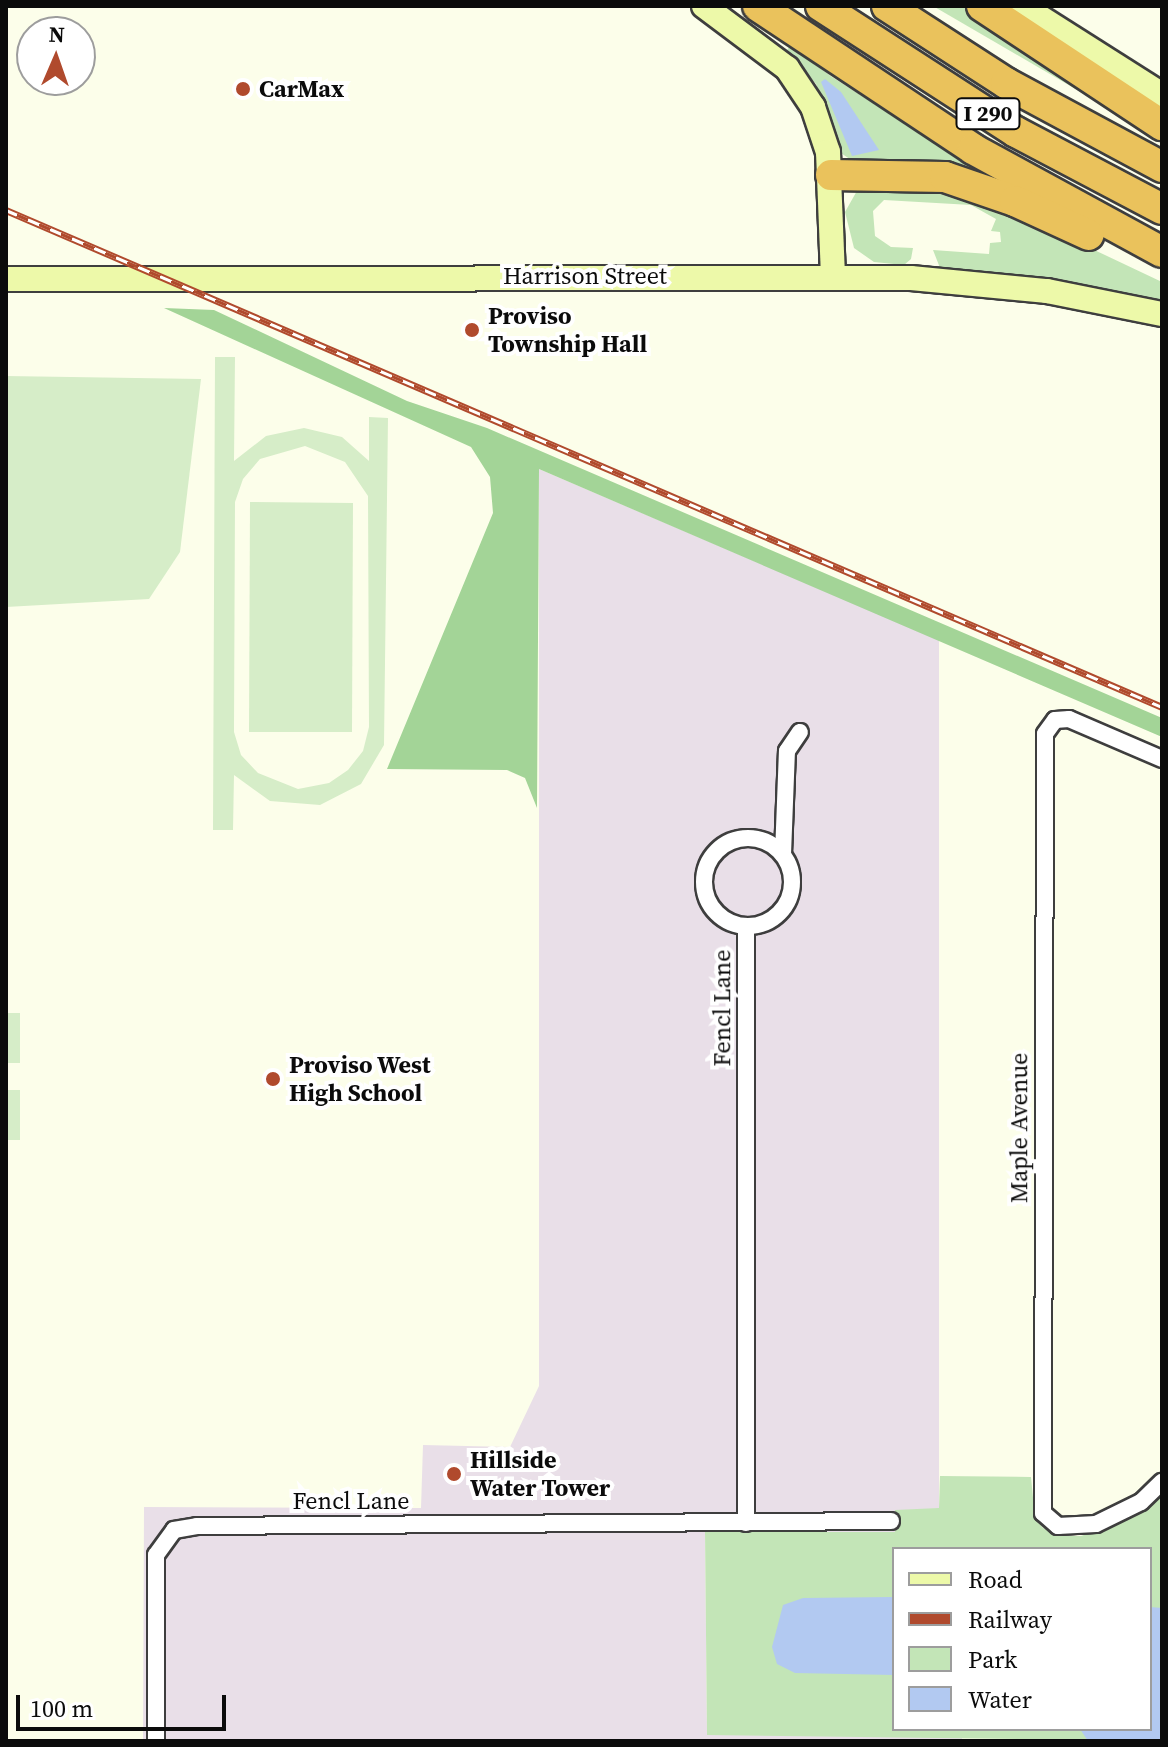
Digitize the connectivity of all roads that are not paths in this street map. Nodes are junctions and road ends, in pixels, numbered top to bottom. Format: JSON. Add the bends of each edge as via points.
{"nodes":[{"id":1,"x":704,"y":6,"type":"edge"},
{"id":2,"x":758,"y":6,"type":"edge"},
{"id":3,"x":821,"y":6,"type":"edge"},
{"id":4,"x":887,"y":6,"type":"edge"},
{"id":5,"x":982,"y":6,"type":"edge"},
{"id":6,"x":1022,"y":6,"type":"edge"},
{"id":7,"x":1162,"y":95,"type":"edge"},
{"id":8,"x":1162,"y":125,"type":"edge"},
{"id":9,"x":1162,"y":167,"type":"edge"},
{"id":10,"x":831,"y":175,"type":"junction"},
{"id":11,"x":1162,"y":209,"type":"edge"},
{"id":12,"x":1162,"y":252,"type":"edge"},
{"id":13,"x":1162,"y":269,"type":"edge"},
{"id":14,"x":833,"y":276,"type":"junction"},
{"id":15,"x":6,"y":279,"type":"edge"},
{"id":16,"x":1162,"y":314,"type":"edge"},
{"id":17,"x":800,"y":732,"type":"dead end"},
{"id":18,"x":1162,"y":759,"type":"edge"},
{"id":19,"x":783,"y":854,"type":"junction"},
{"id":20,"x":746,"y":926,"type":"junction"},
{"id":21,"x":1162,"y":1482,"type":"edge"},
{"id":22,"x":891,"y":1521,"type":"dead end"},
{"id":23,"x":746,"y":1523,"type":"junction"},
{"id":24,"x":156,"y":1741,"type":"edge"}],
"edges":[{"from":1,"to":10,"type":"main road","via":[[787,68],[813,107]]},
{"from":2,"to":12,"type":"highway","via":[[973,149]]},
{"from":3,"to":11,"type":"highway","number":"I 290","via":[[1016,132]]},
{"from":4,"to":9,"type":"highway","number":"I 290","via":[[1006,83]]},
{"from":5,"to":8,"type":"highway"},
{"from":6,"to":7,"type":"main road"},
{"from":10,"to":13,"type":"highway","via":[[916,173],[972,184]]},
{"from":10,"to":14,"type":"main road"},
{"from":14,"to":15,"type":"main road","name":"Harrison Street"},
{"from":14,"to":16,"type":"main road","name":"Harrison Street","via":[[979,283]]},
{"from":17,"to":19,"type":"street","name":"Fencl Lane","via":[[787,751]]},
{"from":18,"to":21,"type":"street","name":"Maple Avenue","via":[[1069,719],[1049,724],[1043,762],[1043,1513],[1058,1526],[1096,1524],[1141,1502]]},
{"from":19,"to":20,"type":"street","name":"Fencl Lane","via":[[792,873],[790,897],[768,921]]},
{"from":19,"to":20,"type":"street","name":"Fencl Lane","via":[[764,840],[743,838],[723,845],[709,862],[704,883],[710,905],[728,921]]},
{"from":20,"to":23,"type":"street","name":"Fencl Lane"},
{"from":22,"to":23,"type":"street","name":"Fencl Lane"},
{"from":23,"to":24,"type":"street","name":"Fencl Lane","via":[[174,1530],[156,1555]]}]}
